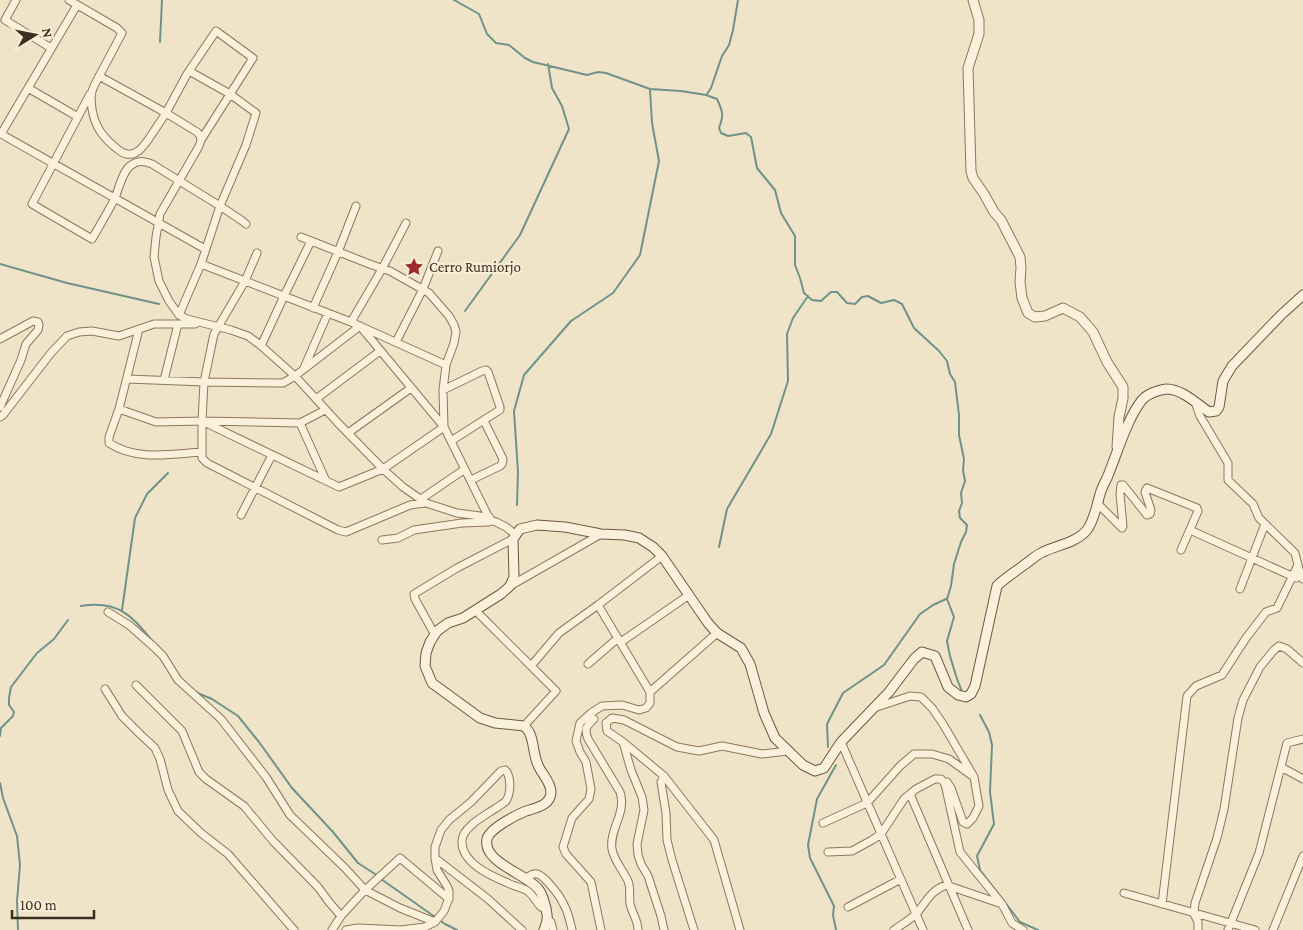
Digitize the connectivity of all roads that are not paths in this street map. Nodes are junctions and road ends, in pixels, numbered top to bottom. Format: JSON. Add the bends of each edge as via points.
{"nodes":[{"id":1,"x":16,"y":0,"type":"edge"},
{"id":2,"x":69,"y":0,"type":"edge"},
{"id":3,"x":973,"y":0,"type":"edge"},
{"id":4,"x":77,"y":5,"type":"junction"},
{"id":5,"x":52,"y":48,"type":"junction"},
{"id":6,"x":189,"y":71,"type":"junction"},
{"id":7,"x":99,"y":76,"type":"junction"},
{"id":8,"x":28,"y":88,"type":"junction"},
{"id":9,"x":92,"y":89,"type":"junction"},
{"id":10,"x":230,"y":94,"type":"junction"},
{"id":11,"x":166,"y":114,"type":"junction"},
{"id":12,"x":78,"y":117,"type":"junction"},
{"id":13,"x":201,"y":140,"type":"junction"},
{"id":14,"x":54,"y":164,"type":"junction"},
{"id":15,"x":180,"y":181,"type":"junction"},
{"id":16,"x":115,"y":198,"type":"junction"},
{"id":17,"x":220,"y":206,"type":"junction"},
{"id":18,"x":356,"y":206,"type":"dead end"},
{"id":19,"x":158,"y":223,"type":"junction"},
{"id":20,"x":406,"y":223,"type":"dead end"},
{"id":21,"x":246,"y":224,"type":"dead end"},
{"id":22,"x":301,"y":237,"type":"dead end"},
{"id":23,"x":311,"y":241,"type":"junction"},
{"id":24,"x":205,"y":249,"type":"junction"},
{"id":25,"x":438,"y":251,"type":"dead end"},
{"id":26,"x":338,"y":252,"type":"junction"},
{"id":27,"x":256,"y":253,"type":"dead end"},
{"id":28,"x":201,"y":264,"type":"junction"},
{"id":29,"x":382,"y":269,"type":"junction"},
{"id":30,"x":244,"y":281,"type":"junction"},
{"id":31,"x":423,"y":289,"type":"junction"},
{"id":32,"x":1303,"y":295,"type":"edge"},
{"id":33,"x":284,"y":296,"type":"junction"},
{"id":34,"x":313,"y":308,"type":"junction"},
{"id":35,"x":328,"y":313,"type":"junction"},
{"id":36,"x":179,"y":315,"type":"junction"},
{"id":37,"x":351,"y":322,"type":"junction"},
{"id":38,"x":178,"y":324,"type":"junction"},
{"id":39,"x":204,"y":324,"type":"junction"},
{"id":40,"x":360,"y":326,"type":"junction"},
{"id":41,"x":219,"y":327,"type":"junction"},
{"id":42,"x":139,"y":329,"type":"junction"},
{"id":43,"x":0,"y":339,"type":"edge"},
{"id":44,"x":396,"y":342,"type":"junction"},
{"id":45,"x":261,"y":346,"type":"junction"},
{"id":46,"x":380,"y":350,"type":"junction"},
{"id":47,"x":446,"y":365,"type":"junction"},
{"id":48,"x":304,"y":369,"type":"junction"},
{"id":49,"x":295,"y":376,"type":"junction"},
{"id":50,"x":127,"y":378,"type":"junction"},
{"id":51,"x":164,"y":380,"type":"junction"},
{"id":52,"x":204,"y":382,"type":"junction"},
{"id":53,"x":411,"y":388,"type":"junction"},
{"id":54,"x":443,"y":390,"type":"junction"},
{"id":55,"x":316,"y":400,"type":"junction"},
{"id":56,"x":1195,"y":402,"type":"junction"},
{"id":57,"x":0,"y":407,"type":"edge"},
{"id":58,"x":119,"y":409,"type":"junction"},
{"id":59,"x":325,"y":410,"type":"junction"},
{"id":60,"x":0,"y":417,"type":"edge"},
{"id":61,"x":202,"y":421,"type":"junction"},
{"id":62,"x":484,"y":421,"type":"junction"},
{"id":63,"x":300,"y":423,"type":"junction"},
{"id":64,"x":444,"y":427,"type":"junction"},
{"id":65,"x":348,"y":433,"type":"junction"},
{"id":66,"x":451,"y":441,"type":"junction"},
{"id":67,"x":202,"y":452,"type":"junction"},
{"id":68,"x":1117,"y":452,"type":"junction"},
{"id":69,"x":272,"y":455,"type":"junction"},
{"id":70,"x":383,"y":469,"type":"junction"},
{"id":71,"x":465,"y":469,"type":"junction"},
{"id":72,"x":471,"y":480,"type":"junction"},
{"id":73,"x":326,"y":481,"type":"junction"},
{"id":74,"x":255,"y":488,"type":"junction"},
{"id":75,"x":423,"y":501,"type":"junction"},
{"id":76,"x":1097,"y":503,"type":"junction"},
{"id":77,"x":241,"y":515,"type":"dead end"},
{"id":78,"x":493,"y":521,"type":"junction"},
{"id":79,"x":1265,"y":524,"type":"junction"},
{"id":80,"x":1190,"y":530,"type":"junction"},
{"id":81,"x":600,"y":534,"type":"junction"},
{"id":82,"x":515,"y":537,"type":"junction"},
{"id":83,"x":382,"y":540,"type":"dead end"},
{"id":84,"x":1181,"y":550,"type":"dead end"},
{"id":85,"x":662,"y":556,"type":"junction"},
{"id":86,"x":1252,"y":558,"type":"junction"},
{"id":87,"x":1298,"y":565,"type":"junction"},
{"id":88,"x":1293,"y":576,"type":"junction"},
{"id":89,"x":1303,"y":580,"type":"edge"},
{"id":90,"x":510,"y":586,"type":"junction"},
{"id":91,"x":1240,"y":589,"type":"dead end"},
{"id":92,"x":689,"y":595,"type":"junction"},
{"id":93,"x":598,"y":605,"type":"junction"},
{"id":94,"x":475,"y":610,"type":"junction"},
{"id":95,"x":108,"y":612,"type":"dead end"},
{"id":96,"x":717,"y":633,"type":"junction"},
{"id":97,"x":435,"y":635,"type":"junction"},
{"id":98,"x":620,"y":640,"type":"junction"},
{"id":99,"x":1303,"y":663,"type":"edge"},
{"id":100,"x":588,"y":664,"type":"dead end"},
{"id":101,"x":531,"y":666,"type":"junction"},
{"id":102,"x":136,"y":685,"type":"dead end"},
{"id":103,"x":105,"y":688,"type":"dead end"},
{"id":104,"x":650,"y":692,"type":"junction"},
{"id":105,"x":873,"y":708,"type":"junction"},
{"id":106,"x":592,"y":716,"type":"junction"},
{"id":107,"x":606,"y":723,"type":"junction"},
{"id":108,"x":524,"y":726,"type":"junction"},
{"id":109,"x":1303,"y":739,"type":"edge"},
{"id":110,"x":623,"y":742,"type":"junction"},
{"id":111,"x":841,"y":742,"type":"junction"},
{"id":112,"x":788,"y":751,"type":"junction"},
{"id":113,"x":1281,"y":767,"type":"junction"},
{"id":114,"x":664,"y":776,"type":"junction"},
{"id":115,"x":974,"y":777,"type":"junction"},
{"id":116,"x":941,"y":779,"type":"junction"},
{"id":117,"x":1303,"y":780,"type":"edge"},
{"id":118,"x":910,"y":794,"type":"junction"},
{"id":119,"x":868,"y":803,"type":"junction"},
{"id":120,"x":823,"y":823,"type":"dead end"},
{"id":121,"x":881,"y":834,"type":"junction"},
{"id":122,"x":828,"y":852,"type":"dead end"},
{"id":123,"x":1303,"y":856,"type":"edge"},
{"id":124,"x":435,"y":858,"type":"junction"},
{"id":125,"x":526,"y":878,"type":"junction"},
{"id":126,"x":901,"y":879,"type":"junction"},
{"id":127,"x":949,"y":886,"type":"junction"},
{"id":128,"x":365,"y":890,"type":"junction"},
{"id":129,"x":1124,"y":893,"type":"dead end"},
{"id":130,"x":449,"y":898,"type":"junction"},
{"id":131,"x":1002,"y":904,"type":"junction"},
{"id":132,"x":1162,"y":904,"type":"junction"},
{"id":133,"x":848,"y":907,"type":"dead end"},
{"id":134,"x":546,"y":908,"type":"junction"},
{"id":135,"x":916,"y":914,"type":"junction"},
{"id":136,"x":1194,"y":914,"type":"junction"},
{"id":137,"x":341,"y":916,"type":"junction"},
{"id":138,"x":547,"y":919,"type":"junction"},
{"id":139,"x":435,"y":922,"type":"junction"},
{"id":140,"x":1229,"y":927,"type":"edge"},
{"id":141,"x":294,"y":930,"type":"edge"},
{"id":142,"x":332,"y":930,"type":"edge"},
{"id":143,"x":346,"y":930,"type":"edge"},
{"id":144,"x":522,"y":930,"type":"edge"},
{"id":145,"x":544,"y":930,"type":"edge"},
{"id":146,"x":553,"y":930,"type":"edge"},
{"id":147,"x":572,"y":930,"type":"edge"},
{"id":148,"x":601,"y":930,"type":"edge"},
{"id":149,"x":638,"y":930,"type":"edge"},
{"id":150,"x":664,"y":930,"type":"edge"},
{"id":151,"x":694,"y":930,"type":"edge"},
{"id":152,"x":740,"y":930,"type":"edge"},
{"id":153,"x":894,"y":930,"type":"edge"},
{"id":154,"x":923,"y":930,"type":"edge"},
{"id":155,"x":968,"y":930,"type":"edge"},
{"id":156,"x":1023,"y":930,"type":"edge"},
{"id":157,"x":1198,"y":930,"type":"edge"},
{"id":158,"x":1251,"y":930,"type":"edge"},
{"id":159,"x":1273,"y":930,"type":"edge"}],
"edges":[{"from":1,"to":5,"type":"street","via":[[5,20]]},
{"from":2,"to":4,"type":"street"},
{"from":3,"to":68,"type":"main road","via":[[979,34],[968,68],[973,178],[1001,220],[1020,257],[1022,298],[1028,313],[1035,317],[1045,316],[1063,308],[1080,317],[1093,332],[1123,387]]},
{"from":4,"to":5,"type":"street"},
{"from":4,"to":7,"type":"street","via":[[122,33]]},
{"from":5,"to":8,"type":"street"},
{"from":6,"to":10,"type":"street"},
{"from":6,"to":10,"type":"street","via":[[216,31],[253,58]]},
{"from":6,"to":11,"type":"street"},
{"from":7,"to":9,"type":"street"},
{"from":7,"to":11,"type":"street"},
{"from":8,"to":12,"type":"street"},
{"from":8,"to":14,"type":"street","via":[[1,134]]},
{"from":9,"to":11,"type":"street","via":[[90,100],[95,124],[100,133],[123,153],[133,154],[142,148]]},
{"from":9,"to":12,"type":"street"},
{"from":10,"to":13,"type":"street"},
{"from":10,"to":17,"type":"street","via":[[256,115]]},
{"from":11,"to":13,"type":"street","via":[[200,134]]},
{"from":12,"to":14,"type":"street"},
{"from":13,"to":15,"type":"street"},
{"from":14,"to":16,"type":"street"},
{"from":14,"to":16,"type":"street","via":[[32,204],[92,239]]},
{"from":15,"to":16,"type":"street","via":[[152,164],[137,162],[126,171]]},
{"from":15,"to":17,"type":"street"},
{"from":15,"to":19,"type":"street"},
{"from":16,"to":19,"type":"street"},
{"from":17,"to":21,"type":"street"},
{"from":17,"to":24,"type":"street"},
{"from":18,"to":26,"type":"street"},
{"from":19,"to":24,"type":"street"},
{"from":19,"to":36,"type":"street","via":[[154,257],[156,270],[169,302]]},
{"from":20,"to":29,"type":"street"},
{"from":22,"to":23,"type":"street"},
{"from":23,"to":26,"type":"street"},
{"from":23,"to":33,"type":"street"},
{"from":24,"to":28,"type":"street"},
{"from":25,"to":31,"type":"street"},
{"from":26,"to":29,"type":"street"},
{"from":26,"to":34,"type":"street"},
{"from":27,"to":30,"type":"street"},
{"from":28,"to":30,"type":"street"},
{"from":28,"to":36,"type":"street"},
{"from":29,"to":31,"type":"street"},
{"from":29,"to":37,"type":"street"},
{"from":30,"to":33,"type":"street"},
{"from":30,"to":41,"type":"street"},
{"from":31,"to":44,"type":"street"},
{"from":31,"to":47,"type":"street","via":[[454,325],[454,343]]},
{"from":32,"to":56,"type":"main road","via":[[1232,366],[1224,381],[1216,411],[1209,412]]},
{"from":33,"to":34,"type":"street"},
{"from":33,"to":45,"type":"street"},
{"from":34,"to":35,"type":"street"},
{"from":35,"to":37,"type":"street"},
{"from":35,"to":48,"type":"street"},
{"from":36,"to":39,"type":"street"},
{"from":37,"to":40,"type":"street"},
{"from":38,"to":39,"type":"street"},
{"from":38,"to":42,"type":"street","via":[[154,324]]},
{"from":38,"to":51,"type":"street"},
{"from":39,"to":41,"type":"street"},
{"from":40,"to":44,"type":"street"},
{"from":40,"to":46,"type":"street"},
{"from":40,"to":48,"type":"street"},
{"from":41,"to":45,"type":"street","via":[[248,336]]},
{"from":41,"to":52,"type":"street","via":[[214,334]]},
{"from":42,"to":50,"type":"street"},
{"from":42,"to":60,"type":"street","via":[[119,336],[92,331],[67,336]]},
{"from":43,"to":57,"type":"street","via":[[33,321],[38,322],[38,330],[26,344]]},
{"from":44,"to":47,"type":"street"},
{"from":45,"to":49,"type":"street"},
{"from":46,"to":53,"type":"street"},
{"from":46,"to":55,"type":"street"},
{"from":47,"to":54,"type":"street"},
{"from":48,"to":49,"type":"street"},
{"from":49,"to":52,"type":"street","via":[[283,383]]},
{"from":49,"to":55,"type":"street"},
{"from":50,"to":51,"type":"street"},
{"from":50,"to":58,"type":"street"},
{"from":51,"to":52,"type":"street"},
{"from":52,"to":61,"type":"street"},
{"from":53,"to":64,"type":"street"},
{"from":53,"to":65,"type":"street"},
{"from":54,"to":62,"type":"street","via":[[486,370],[500,410]]},
{"from":54,"to":64,"type":"street"},
{"from":55,"to":59,"type":"street"},
{"from":56,"to":68,"type":"main road","via":[[1176,391],[1165,389],[1143,399],[1134,411]]},
{"from":56,"to":79,"type":"street","via":[[1228,463],[1228,480],[1253,504]]},
{"from":58,"to":61,"type":"street","via":[[156,422]]},
{"from":58,"to":67,"type":"street","via":[[109,437],[109,443],[114,446],[141,455]]},
{"from":59,"to":63,"type":"street"},
{"from":59,"to":65,"type":"street"},
{"from":61,"to":63,"type":"street"},
{"from":61,"to":67,"type":"street"},
{"from":61,"to":69,"type":"street"},
{"from":62,"to":66,"type":"street"},
{"from":62,"to":72,"type":"street","via":[[503,459],[502,464]]},
{"from":63,"to":73,"type":"street"},
{"from":64,"to":66,"type":"street"},
{"from":64,"to":70,"type":"street"},
{"from":65,"to":70,"type":"street"},
{"from":66,"to":71,"type":"street"},
{"from":67,"to":74,"type":"street","via":[[207,463]]},
{"from":68,"to":76,"type":"main road"},
{"from":69,"to":73,"type":"street"},
{"from":69,"to":74,"type":"street"},
{"from":70,"to":73,"type":"street","via":[[339,488]]},
{"from":70,"to":75,"type":"street"},
{"from":71,"to":72,"type":"street"},
{"from":71,"to":75,"type":"street"},
{"from":72,"to":78,"type":"street"},
{"from":74,"to":75,"type":"street","via":[[346,532]]},
{"from":74,"to":77,"type":"street"},
{"from":75,"to":78,"type":"street","via":[[442,510]]},
{"from":76,"to":80,"type":"street","via":[[1122,528],[1121,485],[1147,515],[1150,510],[1145,492],[1147,488],[1197,508]]},
{"from":76,"to":105,"type":"main road","via":[[1092,520],[1081,536],[1041,552],[997,586],[971,694],[958,696],[948,687],[935,656],[922,652]]},
{"from":78,"to":82,"type":"street","via":[[506,527]]},
{"from":78,"to":83,"type":"street","via":[[414,530],[394,539]]},
{"from":79,"to":86,"type":"street"},
{"from":79,"to":87,"type":"street","via":[[1295,553]]},
{"from":80,"to":84,"type":"street"},
{"from":80,"to":86,"type":"street"},
{"from":81,"to":82,"type":"main road","via":[[537,525],[520,529]]},
{"from":81,"to":85,"type":"main road","via":[[638,538]]},
{"from":81,"to":90,"type":"street"},
{"from":82,"to":90,"type":"main road","via":[[514,577]]},
{"from":82,"to":97,"type":"street","via":[[414,594]]},
{"from":85,"to":92,"type":"main road"},
{"from":85,"to":93,"type":"street"},
{"from":86,"to":88,"type":"street"},
{"from":86,"to":91,"type":"street"},
{"from":87,"to":88,"type":"street"},
{"from":87,"to":89,"type":"street"},
{"from":88,"to":89,"type":"street"},
{"from":88,"to":132,"type":"street","via":[[1277,608],[1266,612],[1222,675],[1196,686],[1188,696]]},
{"from":90,"to":94,"type":"main road"},
{"from":92,"to":96,"type":"main road"},
{"from":92,"to":98,"type":"street"},
{"from":93,"to":98,"type":"street"},
{"from":93,"to":101,"type":"street","via":[[560,633]]},
{"from":94,"to":97,"type":"main road","via":[[448,623]]},
{"from":94,"to":101,"type":"street"},
{"from":95,"to":128,"type":"street","via":[[129,624],[154,646],[178,680],[221,719],[266,777],[290,815]]},
{"from":96,"to":104,"type":"street"},
{"from":96,"to":112,"type":"main road","via":[[741,648],[750,664],[774,738]]},
{"from":97,"to":108,"type":"main road","via":[[426,653],[425,666],[432,683],[480,718]]},
{"from":98,"to":100,"type":"street"},
{"from":98,"to":104,"type":"street"},
{"from":99,"to":136,"type":"street","via":[[1279,646],[1260,667],[1243,700],[1224,810]]},
{"from":101,"to":108,"type":"street","via":[[556,691]]},
{"from":102,"to":137,"type":"street","via":[[182,731],[199,772],[244,806]]},
{"from":103,"to":141,"type":"street","via":[[122,716],[156,748],[168,790],[178,811],[228,854]]},
{"from":104,"to":106,"type":"street","via":[[646,708],[602,706]]},
{"from":105,"to":111,"type":"main road"},
{"from":105,"to":115,"type":"street","via":[[910,696],[921,698],[943,724]]},
{"from":106,"to":107,"type":"street"},
{"from":106,"to":148,"type":"street","via":[[580,723],[576,741],[586,762],[591,789],[589,799],[572,818],[563,848],[591,882]]},
{"from":106,"to":149,"type":"street","via":[[586,727],[588,739],[622,798],[612,849],[628,880],[630,905]]},
{"from":107,"to":110,"type":"street","via":[[607,731]]},
{"from":107,"to":112,"type":"street","via":[[612,718],[624,720],[677,747],[699,751],[722,746],[762,754]]},
{"from":108,"to":125,"type":"main road","via":[[529,732],[537,764],[550,785],[549,799],[536,809],[498,826],[491,831],[487,841],[489,852],[500,863]]},
{"from":109,"to":113,"type":"street","via":[[1287,743]]},
{"from":110,"to":114,"type":"street"},
{"from":110,"to":150,"type":"street","via":[[644,810],[638,855],[648,876]]},
{"from":111,"to":112,"type":"main road","via":[[824,768],[815,771]]},
{"from":111,"to":119,"type":"street"},
{"from":113,"to":117,"type":"street"},
{"from":113,"to":140,"type":"street","via":[[1259,853]]},
{"from":114,"to":151,"type":"street","via":[[661,782],[668,840]]},
{"from":114,"to":152,"type":"street","via":[[714,840]]},
{"from":115,"to":116,"type":"street","via":[[979,806],[967,824],[963,822],[951,788],[946,780]]},
{"from":115,"to":119,"type":"street","via":[[949,759],[932,754],[914,754]]},
{"from":116,"to":118,"type":"street","via":[[935,779]]},
{"from":116,"to":131,"type":"street","via":[[945,784],[960,852]]},
{"from":118,"to":121,"type":"street"},
{"from":118,"to":127,"type":"street"},
{"from":119,"to":120,"type":"street"},
{"from":119,"to":121,"type":"street"},
{"from":121,"to":122,"type":"street","via":[[852,851]]},
{"from":121,"to":126,"type":"street"},
{"from":123,"to":159,"type":"street"},
{"from":124,"to":130,"type":"street"},
{"from":124,"to":134,"type":"street","via":[[440,830],[500,771],[505,770],[510,786],[506,801],[464,832],[461,841],[464,852],[480,870],[526,890],[541,907]]},
{"from":124,"to":144,"type":"street"},
{"from":125,"to":134,"type":"main road","via":[[539,889]]},
{"from":125,"to":147,"type":"street","via":[[532,874],[540,875],[558,894]]},
{"from":126,"to":133,"type":"street"},
{"from":126,"to":135,"type":"street"},
{"from":127,"to":131,"type":"street"},
{"from":127,"to":135,"type":"street","via":[[937,889]]},
{"from":127,"to":155,"type":"street"},
{"from":128,"to":130,"type":"street","via":[[400,858]]},
{"from":128,"to":137,"type":"street"},
{"from":128,"to":139,"type":"street"},
{"from":129,"to":132,"type":"street"},
{"from":130,"to":139,"type":"street"},
{"from":131,"to":156,"type":"street","via":[[1012,923]]},
{"from":132,"to":136,"type":"street"},
{"from":134,"to":138,"type":"main road"},
{"from":135,"to":153,"type":"street"},
{"from":135,"to":154,"type":"street"},
{"from":136,"to":140,"type":"street"},
{"from":136,"to":157,"type":"street"},
{"from":137,"to":142,"type":"street"},
{"from":138,"to":145,"type":"main road"},
{"from":138,"to":146,"type":"street"},
{"from":139,"to":143,"type":"street","via":[[426,927],[401,930]]},
{"from":140,"to":158,"type":"street"}]}
